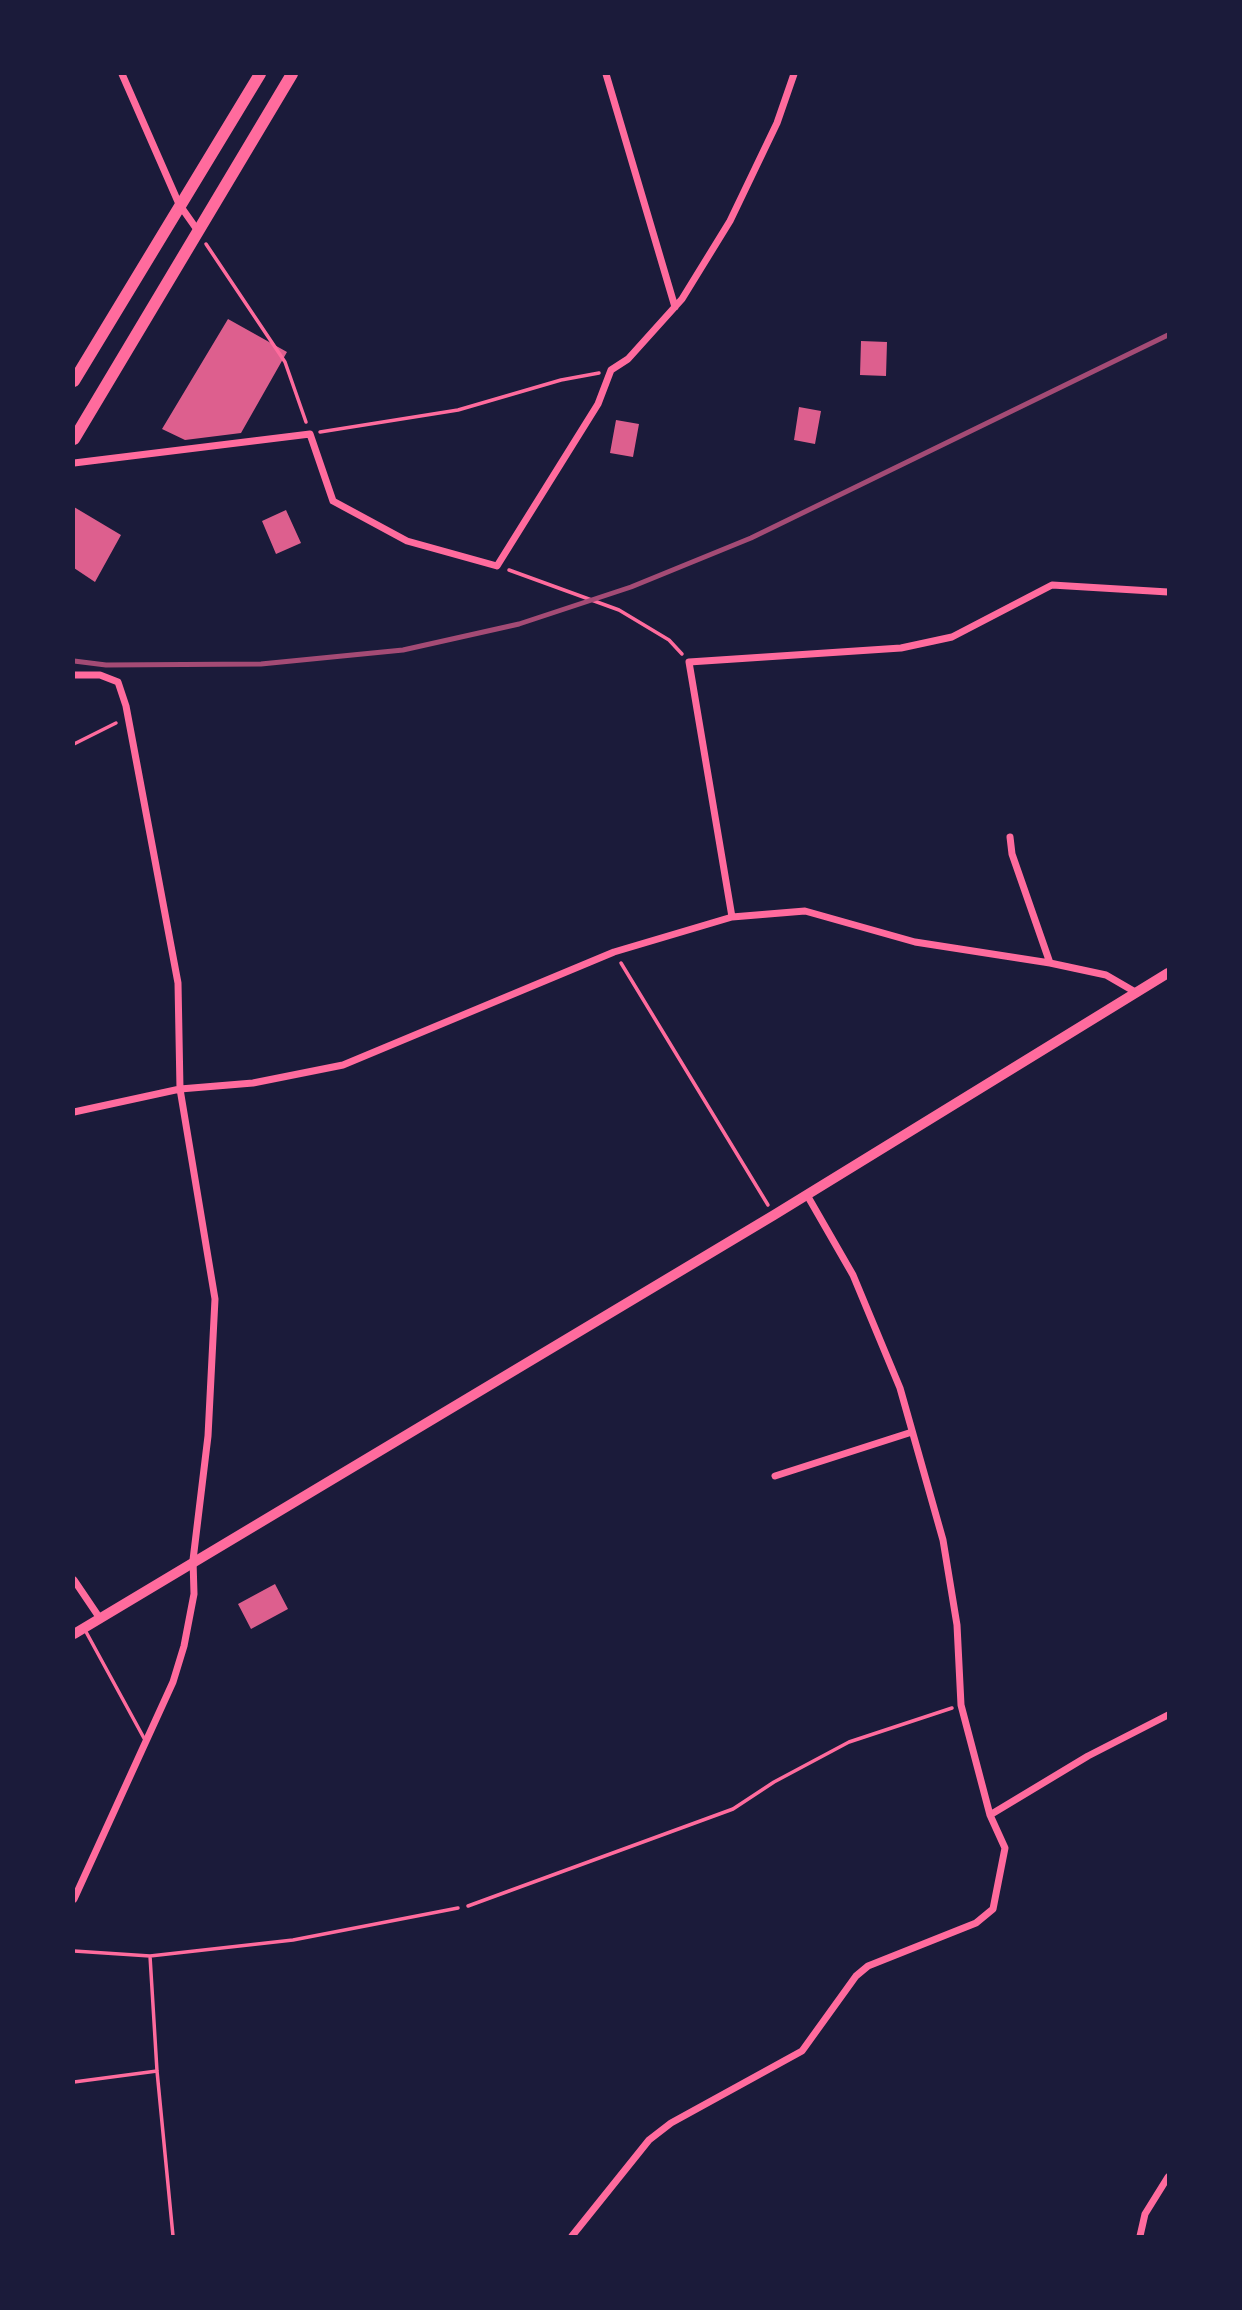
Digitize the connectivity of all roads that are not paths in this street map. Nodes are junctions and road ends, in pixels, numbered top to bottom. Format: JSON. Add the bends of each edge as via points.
{"nodes":[{"id":1,"x":122,"y":74,"type":"edge"},
{"id":2,"x":260,"y":74,"type":"edge"},
{"id":3,"x":292,"y":74,"type":"edge"},
{"id":4,"x":606,"y":74,"type":"edge"},
{"id":5,"x":794,"y":74,"type":"edge"},
{"id":6,"x":179,"y":204,"type":"junction"},
{"id":7,"x":198,"y":231,"type":"junction"},
{"id":8,"x":675,"y":307,"type":"junction"},
{"id":9,"x":74,"y":381,"type":"edge"},
{"id":10,"x":74,"y":439,"type":"edge"},
{"id":11,"x":74,"y":463,"type":"edge"},
{"id":12,"x":1168,"y":592,"type":"edge"},
{"id":13,"x":74,"y":675,"type":"edge"},
{"id":14,"x":1010,"y":837,"type":"dead end"},
{"id":15,"x":732,"y":916,"type":"junction"},
{"id":16,"x":1049,"y":962,"type":"junction"},
{"id":17,"x":1168,"y":974,"type":"edge"},
{"id":18,"x":1137,"y":993,"type":"junction"},
{"id":19,"x":180,"y":1089,"type":"junction"},
{"id":20,"x":74,"y":1112,"type":"edge"},
{"id":21,"x":807,"y":1195,"type":"junction"},
{"id":22,"x":912,"y":1432,"type":"junction"},
{"id":23,"x":775,"y":1476,"type":"dead end"},
{"id":24,"x":193,"y":1560,"type":"junction"},
{"id":25,"x":74,"y":1580,"type":"edge"},
{"id":26,"x":100,"y":1617,"type":"junction"},
{"id":27,"x":84,"y":1628,"type":"junction"},
{"id":28,"x":74,"y":1634,"type":"edge"},
{"id":29,"x":1168,"y":1715,"type":"edge"},
{"id":30,"x":146,"y":1741,"type":"junction"},
{"id":31,"x":990,"y":1815,"type":"junction"},
{"id":32,"x":74,"y":1899,"type":"edge"},
{"id":33,"x":458,"y":1908,"type":"road end"},
{"id":34,"x":74,"y":1951,"type":"edge"},
{"id":35,"x":150,"y":1956,"type":"junction"},
{"id":36,"x":157,"y":2071,"type":"junction"},
{"id":37,"x":74,"y":2082,"type":"edge"},
{"id":38,"x":1168,"y":2176,"type":"edge"},
{"id":39,"x":173,"y":2236,"type":"edge"},
{"id":40,"x":572,"y":2236,"type":"edge"},
{"id":41,"x":1140,"y":2236,"type":"edge"}],
"edges":[{"from":1,"to":6,"type":"street"},
{"from":2,"to":6,"type":"highway"},
{"from":3,"to":7,"type":"highway"},
{"from":4,"to":8,"type":"street"},
{"from":5,"to":8,"type":"street","via":[[777,123],[730,221]]},
{"from":6,"to":7,"type":"street"},
{"from":6,"to":9,"type":"highway"},
{"from":7,"to":10,"type":"highway"},
{"from":8,"to":11,"type":"street","via":[[628,359],[611,370],[597,404],[497,566],[407,541],[333,501],[310,434]]},
{"from":12,"to":15,"type":"street","via":[[1052,585],[951,637],[914,645],[689,662]]},
{"from":13,"to":19,"type":"street","via":[[100,675],[118,682],[128,717],[178,983]]},
{"from":14,"to":16,"type":"street"},
{"from":15,"to":16,"type":"street","via":[[805,911],[915,942]]},
{"from":15,"to":19,"type":"street","via":[[614,953],[343,1065],[253,1083]]},
{"from":16,"to":18,"type":"street","via":[[1106,975]]},
{"from":17,"to":18,"type":"street"},
{"from":18,"to":21,"type":"street"},
{"from":19,"to":20,"type":"street"},
{"from":19,"to":24,"type":"street","via":[[215,1299],[208,1436]]},
{"from":21,"to":22,"type":"street","via":[[853,1275],[900,1388]]},
{"from":21,"to":24,"type":"street"},
{"from":22,"to":23,"type":"street"},
{"from":22,"to":31,"type":"street","via":[[943,1540],[957,1625],[961,1705]]},
{"from":24,"to":26,"type":"street"},
{"from":24,"to":30,"type":"street","via":[[194,1594],[184,1646]]},
{"from":25,"to":26,"type":"street"},
{"from":26,"to":27,"type":"street"},
{"from":27,"to":28,"type":"street"},
{"from":27,"to":30,"type":"lane"},
{"from":29,"to":31,"type":"street"},
{"from":30,"to":32,"type":"street"},
{"from":31,"to":40,"type":"street","via":[[1005,1848],[992,1909],[985,1917],[868,1966],[802,2052],[671,2123],[649,2140]]},
{"from":33,"to":35,"type":"lane","via":[[293,1940]]},
{"from":34,"to":35,"type":"lane"},
{"from":35,"to":36,"type":"lane"},
{"from":36,"to":37,"type":"lane"},
{"from":36,"to":39,"type":"lane"},
{"from":38,"to":41,"type":"street","via":[[1144,2214]]}]}
